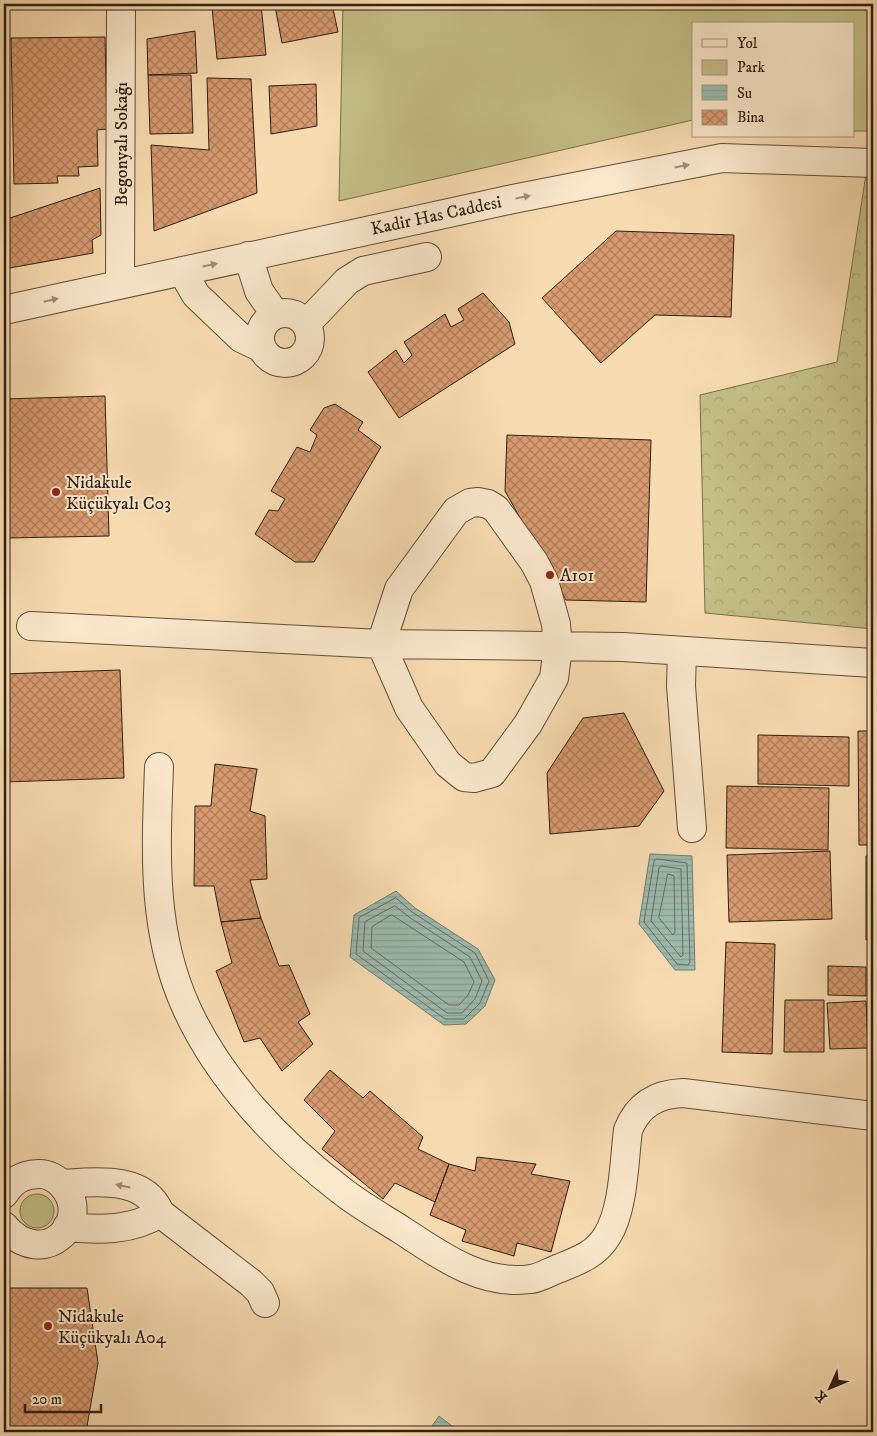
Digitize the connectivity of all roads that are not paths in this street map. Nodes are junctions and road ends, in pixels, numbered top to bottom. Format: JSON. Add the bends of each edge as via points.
{"nodes":[{"id":1,"x":121,"y":4,"type":"edge"},
{"id":2,"x":873,"y":163,"type":"edge"},
{"id":3,"x":248,"y":256,"type":"junction"},
{"id":4,"x":427,"y":258,"type":"dead end"},
{"id":5,"x":182,"y":271,"type":"junction"},
{"id":6,"x":120,"y":284,"type":"junction"},
{"id":7,"x":4,"y":310,"type":"edge"},
{"id":8,"x":275,"y":314,"type":"junction"},
{"id":9,"x":306,"y":324,"type":"junction"},
{"id":10,"x":262,"y":348,"type":"junction"},
{"id":11,"x":31,"y":626,"type":"dead end"},
{"id":12,"x":381,"y":644,"type":"junction"},
{"id":13,"x":558,"y":647,"type":"junction"},
{"id":14,"x":682,"y":651,"type":"junction"},
{"id":15,"x":873,"y":663,"type":"edge"},
{"id":16,"x":158,"y":767,"type":"dead end"},
{"id":17,"x":692,"y":828,"type":"dead end"},
{"id":18,"x":873,"y":1116,"type":"edge"},
{"id":19,"x":61,"y":1184,"type":"junction"},
{"id":20,"x":4,"y":1194,"type":"edge"},
{"id":21,"x":160,"y":1213,"type":"junction"},
{"id":22,"x":4,"y":1226,"type":"edge"},
{"id":23,"x":67,"y":1227,"type":"junction"},
{"id":24,"x":265,"y":1303,"type":"dead end"}],
"edges":[{"from":1,"to":6,"type":"street","name":"Begonyalı Sokağı"},
{"from":3,"to":2,"type":"street","name":"Kadir Has Caddesi","one_way":true,"via":[[722,158]]},
{"from":5,"to":3,"type":"street","name":"Kadir Has Caddesi","one_way":true},
{"from":3,"to":8,"type":"street","via":[[259,291]]},
{"from":4,"to":9,"type":"street","via":[[362,271],[347,281]]},
{"from":5,"to":6,"type":"street","name":"Kadir Has Caddesi"},
{"from":5,"to":10,"type":"street","via":[[196,295],[241,338]]},
{"from":7,"to":6,"type":"street","name":"Kadir Has Caddesi","one_way":true},
{"from":8,"to":9,"type":"street","via":[[293,314]]},
{"from":8,"to":10,"type":"street","via":[[262,328]]},
{"from":9,"to":10,"type":"street","via":[[310,342],[302,357],[284,363],[267,356]]},
{"from":11,"to":12,"type":"street"},
{"from":12,"to":13,"type":"street"},
{"from":12,"to":13,"type":"street","via":[[409,708],[448,764],[464,777],[474,778],[492,773],[528,724],[554,678]]},
{"from":12,"to":13,"type":"street","via":[[399,589],[456,511],[478,502],[496,509],[534,562],[551,601]]},
{"from":13,"to":14,"type":"street"},
{"from":14,"to":15,"type":"street"},
{"from":14,"to":17,"type":"street","via":[[681,686]]},
{"from":16,"to":18,"type":"street","via":[[156,870],[162,930],[176,982],[214,1057],[254,1108],[310,1166],[344,1193],[461,1267],[498,1278],[532,1279],[589,1256],[608,1235],[614,1221],[632,1119],[658,1096],[683,1093]]},
{"from":19,"to":20,"type":"street","via":[[42,1173],[25,1175],[11,1183]]},
{"from":21,"to":19,"type":"street","one_way":true,"via":[[148,1195],[123,1184]]},
{"from":19,"to":23,"type":"street","via":[[69,1192],[73,1208]]},
{"from":21,"to":23,"type":"street","via":[[124,1227]]},
{"from":21,"to":24,"type":"street","via":[[250,1283],[260,1292]]},
{"from":22,"to":23,"type":"street","via":[[14,1238],[28,1245],[44,1245],[59,1238]]}]}
